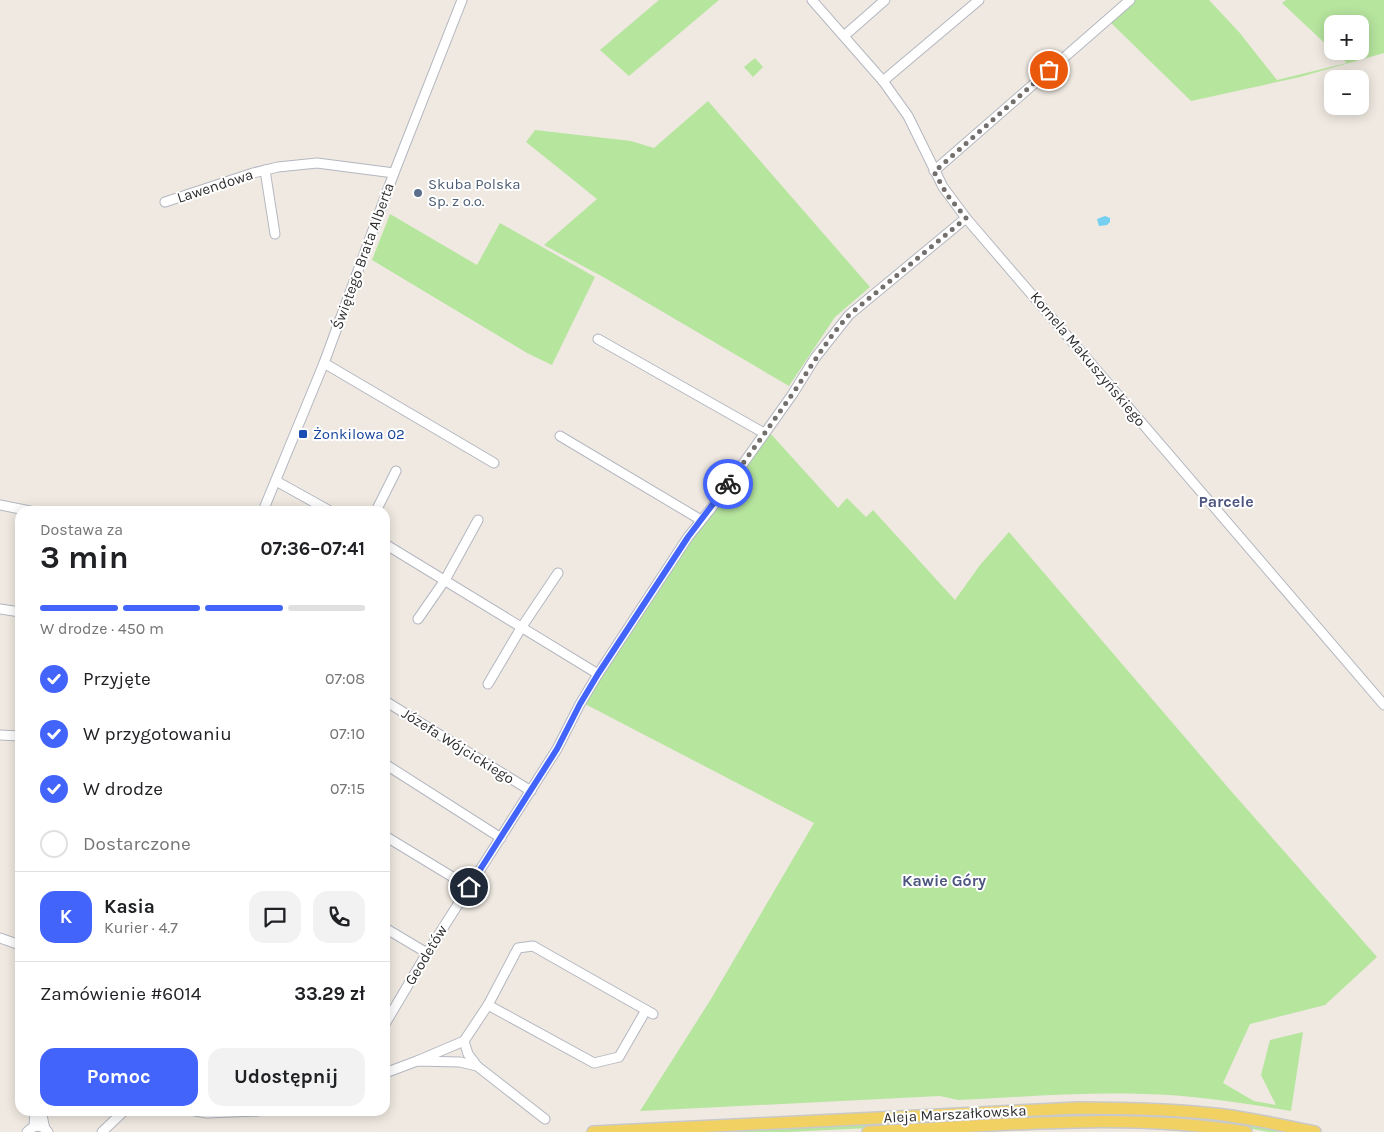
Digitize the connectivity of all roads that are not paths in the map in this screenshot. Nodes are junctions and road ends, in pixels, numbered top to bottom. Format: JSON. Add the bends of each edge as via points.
{"nodes":[{"id":1,"x":462,"y":0,"type":"edge"},
{"id":2,"x":812,"y":0,"type":"edge"},
{"id":3,"x":885,"y":0,"type":"edge"},
{"id":4,"x":979,"y":0,"type":"edge"},
{"id":5,"x":1130,"y":0,"type":"edge"},
{"id":6,"x":844,"y":36,"type":"junction"},
{"id":7,"x":883,"y":81,"type":"junction"},
{"id":8,"x":265,"y":170,"type":"junction"},
{"id":9,"x":934,"y":172,"type":"junction"},
{"id":10,"x":394,"y":173,"type":"junction"},
{"id":11,"x":165,"y":202,"type":"dead end"},
{"id":12,"x":966,"y":218,"type":"junction"},
{"id":13,"x":275,"y":234,"type":"dead end"},
{"id":14,"x":598,"y":339,"type":"dead end"},
{"id":15,"x":324,"y":363,"type":"junction"},
{"id":16,"x":764,"y":433,"type":"junction"},
{"id":17,"x":560,"y":436,"type":"dead end"},
{"id":18,"x":494,"y":463,"type":"dead end"},
{"id":19,"x":396,"y":470,"type":"dead end"},
{"id":20,"x":276,"y":481,"type":"junction"},
{"id":21,"x":0,"y":506,"type":"edge"},
{"id":22,"x":265,"y":506,"type":"edge"},
{"id":23,"x":321,"y":506,"type":"edge"},
{"id":24,"x":378,"y":506,"type":"edge"},
{"id":25,"x":15,"y":508,"type":"edge"},
{"id":26,"x":478,"y":520,"type":"dead end"},
{"id":27,"x":701,"y":520,"type":"junction"},
{"id":28,"x":390,"y":547,"type":"edge"},
{"id":29,"x":558,"y":573,"type":"dead end"},
{"id":30,"x":445,"y":580,"type":"junction"},
{"id":31,"x":0,"y":609,"type":"edge"},
{"id":32,"x":15,"y":611,"type":"edge"},
{"id":33,"x":418,"y":619,"type":"dead end"},
{"id":34,"x":522,"y":628,"type":"junction"},
{"id":35,"x":598,"y":674,"type":"junction"},
{"id":36,"x":488,"y":684,"type":"dead end"},
{"id":37,"x":390,"y":704,"type":"edge"},
{"id":38,"x":1384,"y":706,"type":"edge"},
{"id":39,"x":0,"y":735,"type":"edge"},
{"id":40,"x":15,"y":736,"type":"edge"},
{"id":41,"x":390,"y":767,"type":"edge"},
{"id":42,"x":531,"y":791,"type":"junction"},
{"id":43,"x":501,"y":838,"type":"junction"},
{"id":44,"x":390,"y":839,"type":"edge"},
{"id":45,"x":469,"y":887,"type":"junction"},
{"id":46,"x":390,"y":931,"type":"edge"},
{"id":47,"x":0,"y":938,"type":"edge"},
{"id":48,"x":15,"y":943,"type":"edge"},
{"id":49,"x":427,"y":953,"type":"junction"},
{"id":50,"x":488,"y":1005,"type":"junction"},
{"id":51,"x":390,"y":1016,"type":"edge"},
{"id":52,"x":464,"y":1040,"type":"junction"},
{"id":53,"x":417,"y":1061,"type":"junction"},
{"id":54,"x":477,"y":1066,"type":"junction"},
{"id":55,"x":390,"y":1071,"type":"edge"},
{"id":56,"x":34,"y":1116,"type":"edge"},
{"id":57,"x":42,"y":1116,"type":"edge"},
{"id":58,"x":119,"y":1116,"type":"edge"},
{"id":59,"x":545,"y":1119,"type":"dead end"},
{"id":60,"x":30,"y":1129,"type":"edge"},
{"id":61,"x":46,"y":1130,"type":"edge"},
{"id":62,"x":102,"y":1132,"type":"edge"},
{"id":63,"x":592,"y":1132,"type":"edge"},
{"id":64,"x":868,"y":1132,"type":"edge"},
{"id":65,"x":1246,"y":1132,"type":"edge"},
{"id":66,"x":1315,"y":1132,"type":"edge"}],
"edges":[{"from":1,"to":10,"type":"street","name":"Świętego Brata Alberta"},
{"from":2,"to":6,"type":"street","name":"Kornela Makuszyńskiego"},
{"from":3,"to":6,"type":"street"},
{"from":4,"to":7,"type":"street"},
{"from":5,"to":9,"type":"street"},
{"from":6,"to":7,"type":"street","name":"Kornela Makuszyńskiego"},
{"from":7,"to":9,"type":"street","name":"Kornela Makuszyńskiego","via":[[908,116]]},
{"from":8,"to":10,"type":"street","name":"Lawendowa","via":[[317,162]]},
{"from":8,"to":11,"type":"street","name":"Lawendowa"},
{"from":8,"to":13,"type":"street","name":"Lawendowa"},
{"from":9,"to":12,"type":"street","name":"Kornela Makuszyńskiego"},
{"from":10,"to":15,"type":"street","name":"Świętego Brata Alberta"},
{"from":12,"to":16,"type":"street","name":"Geodetów","via":[[849,315]]},
{"from":12,"to":38,"type":"street","name":"Kornela Makuszyńskiego"},
{"from":14,"to":16,"type":"street"},
{"from":15,"to":18,"type":"street"},
{"from":15,"to":20,"type":"street","name":"Świętego Brata Alberta"},
{"from":16,"to":27,"type":"street","name":"Geodetów"},
{"from":17,"to":27,"type":"street"},
{"from":19,"to":24,"type":"street"},
{"from":20,"to":22,"type":"street","name":"Świętego Brata Alberta"},
{"from":20,"to":23,"type":"street"},
{"from":21,"to":25,"type":"street"},
{"from":26,"to":30,"type":"street"},
{"from":27,"to":35,"type":"street","name":"Geodetów"},
{"from":28,"to":30,"type":"street"},
{"from":29,"to":34,"type":"street"},
{"from":30,"to":33,"type":"street"},
{"from":30,"to":34,"type":"street"},
{"from":31,"to":32,"type":"street"},
{"from":34,"to":35,"type":"street"},
{"from":34,"to":36,"type":"street"},
{"from":35,"to":42,"type":"street","name":"Geodetów"},
{"from":37,"to":42,"type":"street","name":"Józefa Wójcickiego"},
{"from":39,"to":40,"type":"street"},
{"from":41,"to":43,"type":"street"},
{"from":42,"to":43,"type":"street","name":"Geodetów"},
{"from":43,"to":45,"type":"street","name":"Geodetów"},
{"from":44,"to":45,"type":"street"},
{"from":45,"to":49,"type":"street","name":"Geodetów"},
{"from":46,"to":49,"type":"street"},
{"from":47,"to":48,"type":"street"},
{"from":49,"to":51,"type":"street","name":"Geodetów"},
{"from":50,"to":50,"type":"street","via":[[518,948],[533,946],[650,1012],[619,1057],[594,1063]]},
{"from":50,"to":52,"type":"street"},
{"from":52,"to":53,"type":"street"},
{"from":52,"to":54,"type":"street","via":[[468,1054]]},
{"from":53,"to":54,"type":"street","via":[[460,1062]]},
{"from":53,"to":55,"type":"street"},
{"from":54,"to":59,"type":"street"},
{"from":56,"to":60,"type":"street"},
{"from":57,"to":61,"type":"street"},
{"from":58,"to":62,"type":"street"},
{"from":60,"to":61,"type":"street"},
{"from":63,"to":66,"type":"main road","name":"Aleja Marszałkowska","via":[[1126,1108],[1225,1115]]},
{"from":64,"to":65,"type":"main road","name":"Aleja Marszałkowska","via":[[1084,1121],[1166,1123]]}]}
